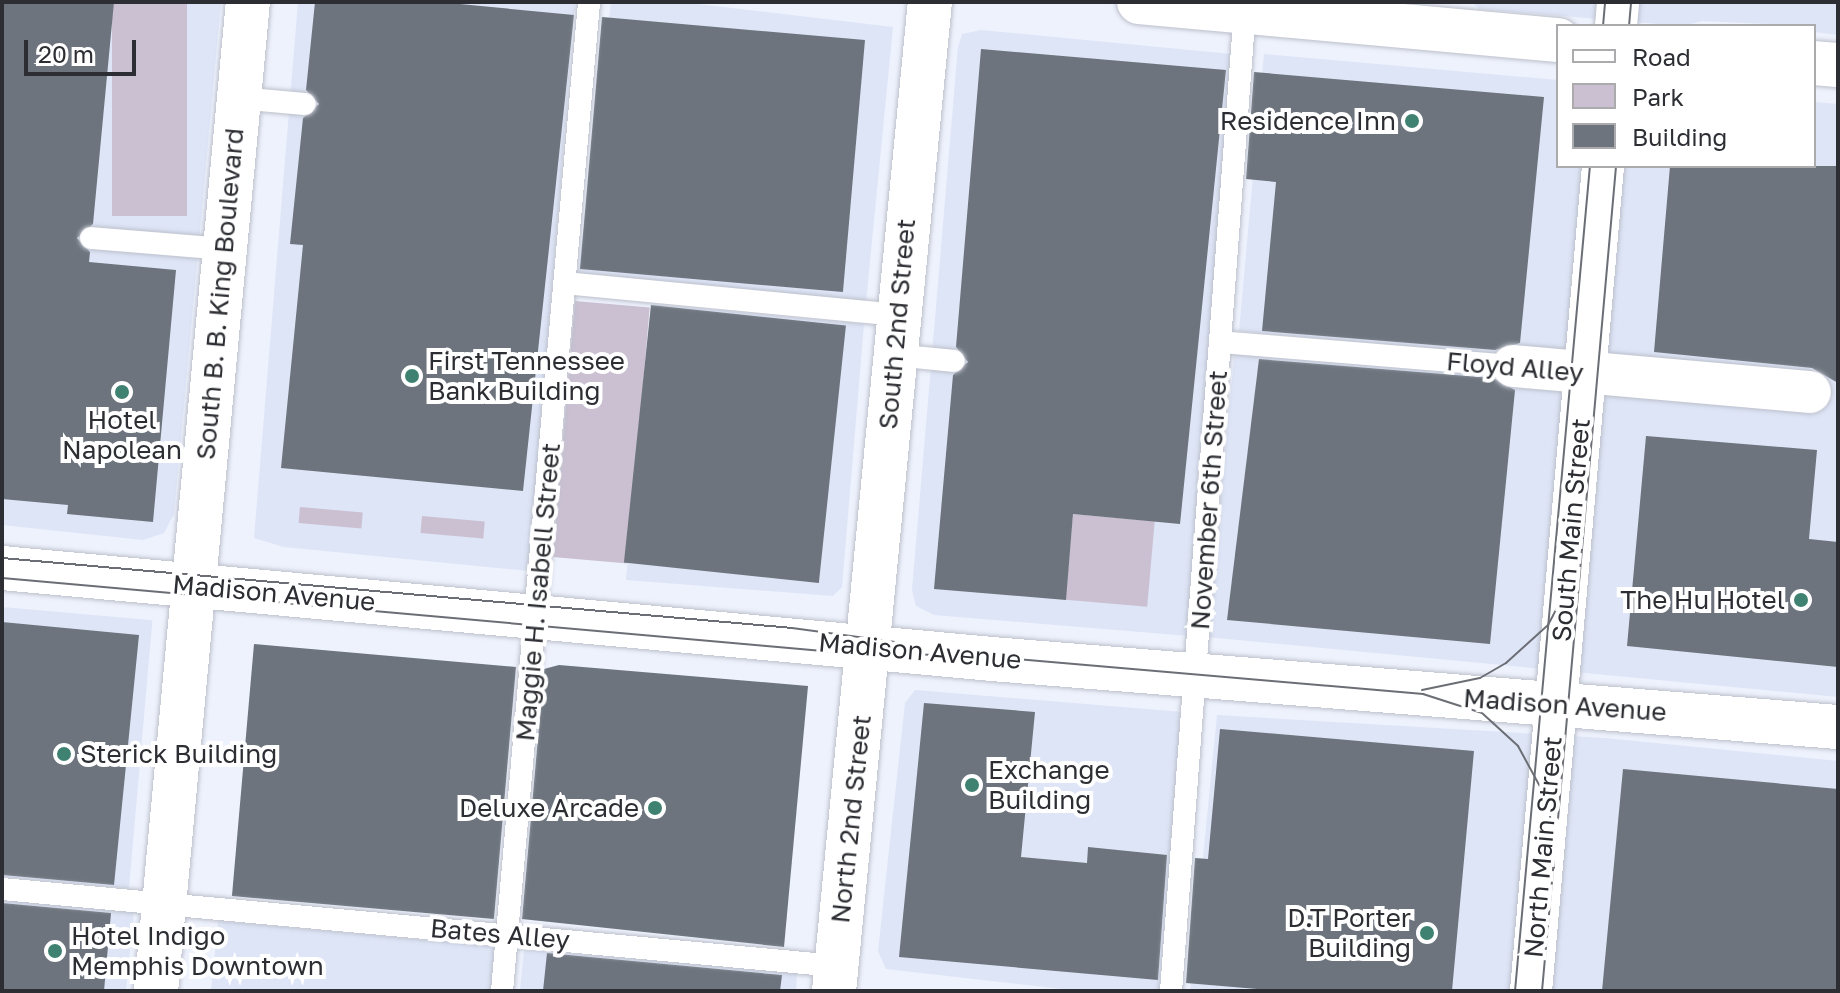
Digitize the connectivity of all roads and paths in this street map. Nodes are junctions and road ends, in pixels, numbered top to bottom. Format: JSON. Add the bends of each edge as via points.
{"nodes":[{"id":1,"x":248,"y":2,"type":"edge"},
{"id":2,"x":589,"y":2,"type":"edge"},
{"id":3,"x":930,"y":2,"type":"edge"},
{"id":4,"x":1139,"y":2,"type":"edge"},
{"id":5,"x":1618,"y":2,"type":"edge"},
{"id":6,"x":1245,"y":10,"type":"junction"},
{"id":7,"x":1616,"y":24,"type":"edge"},
{"id":8,"x":1556,"y":40,"type":"edge"},
{"id":9,"x":1816,"y":63,"type":"edge"},
{"id":10,"x":1838,"y":65,"type":"edge"},
{"id":11,"x":238,"y":98,"type":"junction"},
{"id":12,"x":305,"y":104,"type":"dead end"},
{"id":13,"x":1603,"y":168,"type":"edge"},
{"id":14,"x":91,"y":238,"type":"dead end"},
{"id":15,"x":224,"y":249,"type":"junction"},
{"id":16,"x":565,"y":283,"type":"junction"},
{"id":17,"x":896,"y":335,"type":"junction"},
{"id":18,"x":1220,"y":342,"type":"junction"},
{"id":19,"x":954,"y":361,"type":"dead end"},
{"id":20,"x":1513,"y":366,"type":"joint"},
{"id":21,"x":1585,"y":373,"type":"junction"},
{"id":22,"x":1826,"y":394,"type":"edge"},
{"id":23,"x":2,"y":568,"type":"edge"},
{"id":24,"x":192,"y":585,"type":"junction"},
{"id":25,"x":536,"y":617,"type":"junction"},
{"id":26,"x":870,"y":646,"type":"junction"},
{"id":27,"x":1195,"y":675,"type":"junction"},
{"id":28,"x":1556,"y":703,"type":"junction"},
{"id":29,"x":1838,"y":727,"type":"edge"},
{"id":30,"x":2,"y":889,"type":"edge"},
{"id":31,"x":164,"y":903,"type":"junction"},
{"id":32,"x":507,"y":935,"type":"junction"},
{"id":33,"x":835,"y":978,"type":"edge"},
{"id":34,"x":156,"y":991,"type":"edge"},
{"id":35,"x":502,"y":991,"type":"edge"},
{"id":36,"x":1171,"y":991,"type":"edge"},
{"id":37,"x":1531,"y":991,"type":"edge"}],
"edges":[{"from":1,"to":11,"type":"street","name":"South B. B. King Boulevard"},
{"from":2,"to":16,"type":"lane","name":"Maggie H. Isabell Street"},
{"from":3,"to":17,"type":"street","name":"South 2nd Street"},
{"from":4,"to":6,"type":"street"},
{"from":5,"to":7,"type":"street"},
{"from":6,"to":8,"type":"street"},
{"from":6,"to":18,"type":"lane","name":"November 6th Street"},
{"from":9,"to":10,"type":"street"},
{"from":11,"to":12,"type":"lane"},
{"from":11,"to":15,"type":"street","name":"South B. B. King Boulevard"},
{"from":13,"to":21,"type":"street","name":"South Main Street"},
{"from":14,"to":15,"type":"lane"},
{"from":15,"to":24,"type":"street","name":"South B. B. King Boulevard"},
{"from":16,"to":17,"type":"lane"},
{"from":16,"to":25,"type":"lane","name":"Maggie H. Isabell Street"},
{"from":17,"to":19,"type":"lane"},
{"from":17,"to":26,"type":"street","name":"South 2nd Street"},
{"from":18,"to":20,"type":"lane","name":"Floyd Alley"},
{"from":18,"to":27,"type":"lane","name":"November 6th Street"},
{"from":20,"to":21,"type":"street","name":"Floyd Alley"},
{"from":21,"to":22,"type":"street","name":"Floyd Alley"},
{"from":21,"to":28,"type":"street","name":"South Main Street"},
{"from":23,"to":24,"type":"street","name":"Madison Avenue"},
{"from":24,"to":25,"type":"street","name":"Madison Avenue"},
{"from":24,"to":31,"type":"street","name":"South B. B. King Boulevard"},
{"from":25,"to":26,"type":"street","name":"Madison Avenue"},
{"from":25,"to":32,"type":"lane","name":"Maggie H. Isabell Street"},
{"from":26,"to":27,"type":"street","name":"Madison Avenue"},
{"from":26,"to":33,"type":"street","name":"North 2nd Street"},
{"from":27,"to":28,"type":"street","name":"Madison Avenue"},
{"from":27,"to":36,"type":"lane","name":"November 6th Street"},
{"from":28,"to":29,"type":"street","name":"Madison Avenue"},
{"from":28,"to":37,"type":"street","name":"North Main Street"},
{"from":30,"to":31,"type":"lane","name":"Bates Alley"},
{"from":31,"to":32,"type":"lane","name":"Bates Alley"},
{"from":31,"to":34,"type":"street","name":"South B. B. King Boulevard"},
{"from":32,"to":33,"type":"lane","name":"Bates Alley"},
{"from":32,"to":35,"type":"lane","name":"Maggie H. Isabell Street"}]}
